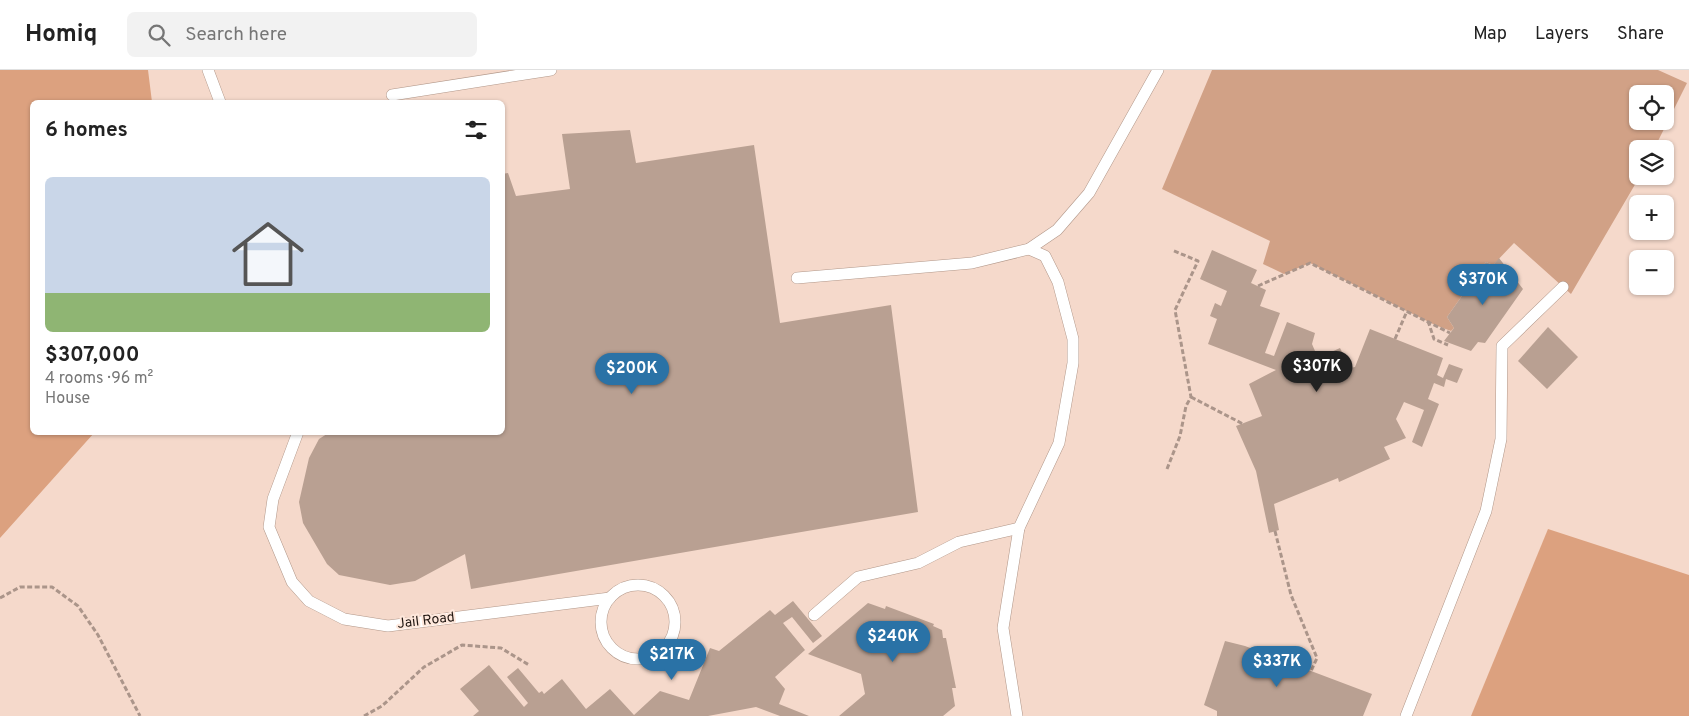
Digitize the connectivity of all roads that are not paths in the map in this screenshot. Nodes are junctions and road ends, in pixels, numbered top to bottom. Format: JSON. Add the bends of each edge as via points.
{"nodes":[{"id":1,"x":208,"y":70,"type":"edge"},
{"id":2,"x":551,"y":70,"type":"edge"},
{"id":3,"x":1158,"y":70,"type":"edge"},
{"id":4,"x":523,"y":72,"type":"edge"},
{"id":5,"x":392,"y":95,"type":"dead end"},
{"id":6,"x":219,"y":100,"type":"edge"},
{"id":7,"x":1029,"y":249,"type":"junction"},
{"id":8,"x":797,"y":278,"type":"dead end"},
{"id":9,"x":1563,"y":287,"type":"dead end"},
{"id":10,"x":297,"y":435,"type":"edge"},
{"id":11,"x":1019,"y":528,"type":"junction"},
{"id":12,"x":610,"y":598,"type":"junction"},
{"id":13,"x":814,"y":615,"type":"dead end"},
{"id":14,"x":1016,"y":716,"type":"edge"},
{"id":15,"x":1406,"y":716,"type":"edge"}],
"edges":[{"from":1,"to":6,"type":"lane"},
{"from":2,"to":4,"type":"lane"},
{"from":3,"to":7,"type":"lane","via":[[1089,193],[1057,230]]},
{"from":4,"to":5,"type":"lane"},
{"from":7,"to":8,"type":"lane","via":[[972,263]]},
{"from":7,"to":11,"type":"lane","via":[[1045,256],[1058,282],[1073,339],[1073,363],[1059,443]]},
{"from":9,"to":15,"type":"lane","via":[[1502,346],[1501,439],[1486,512]]},
{"from":10,"to":12,"type":"lane","name":"Jail Road","via":[[272,499],[269,526],[292,582],[309,601],[344,619],[388,626]]},
{"from":11,"to":13,"type":"lane","via":[[959,542],[918,563],[858,577]]},
{"from":11,"to":14,"type":"lane","via":[[1003,628]]},
{"from":12,"to":12,"type":"lane","name":"Jail Road","via":[[619,590],[642,585],[663,595],[674,614],[675,627],[664,649],[641,659],[617,653],[602,633],[603,609]]}]}
